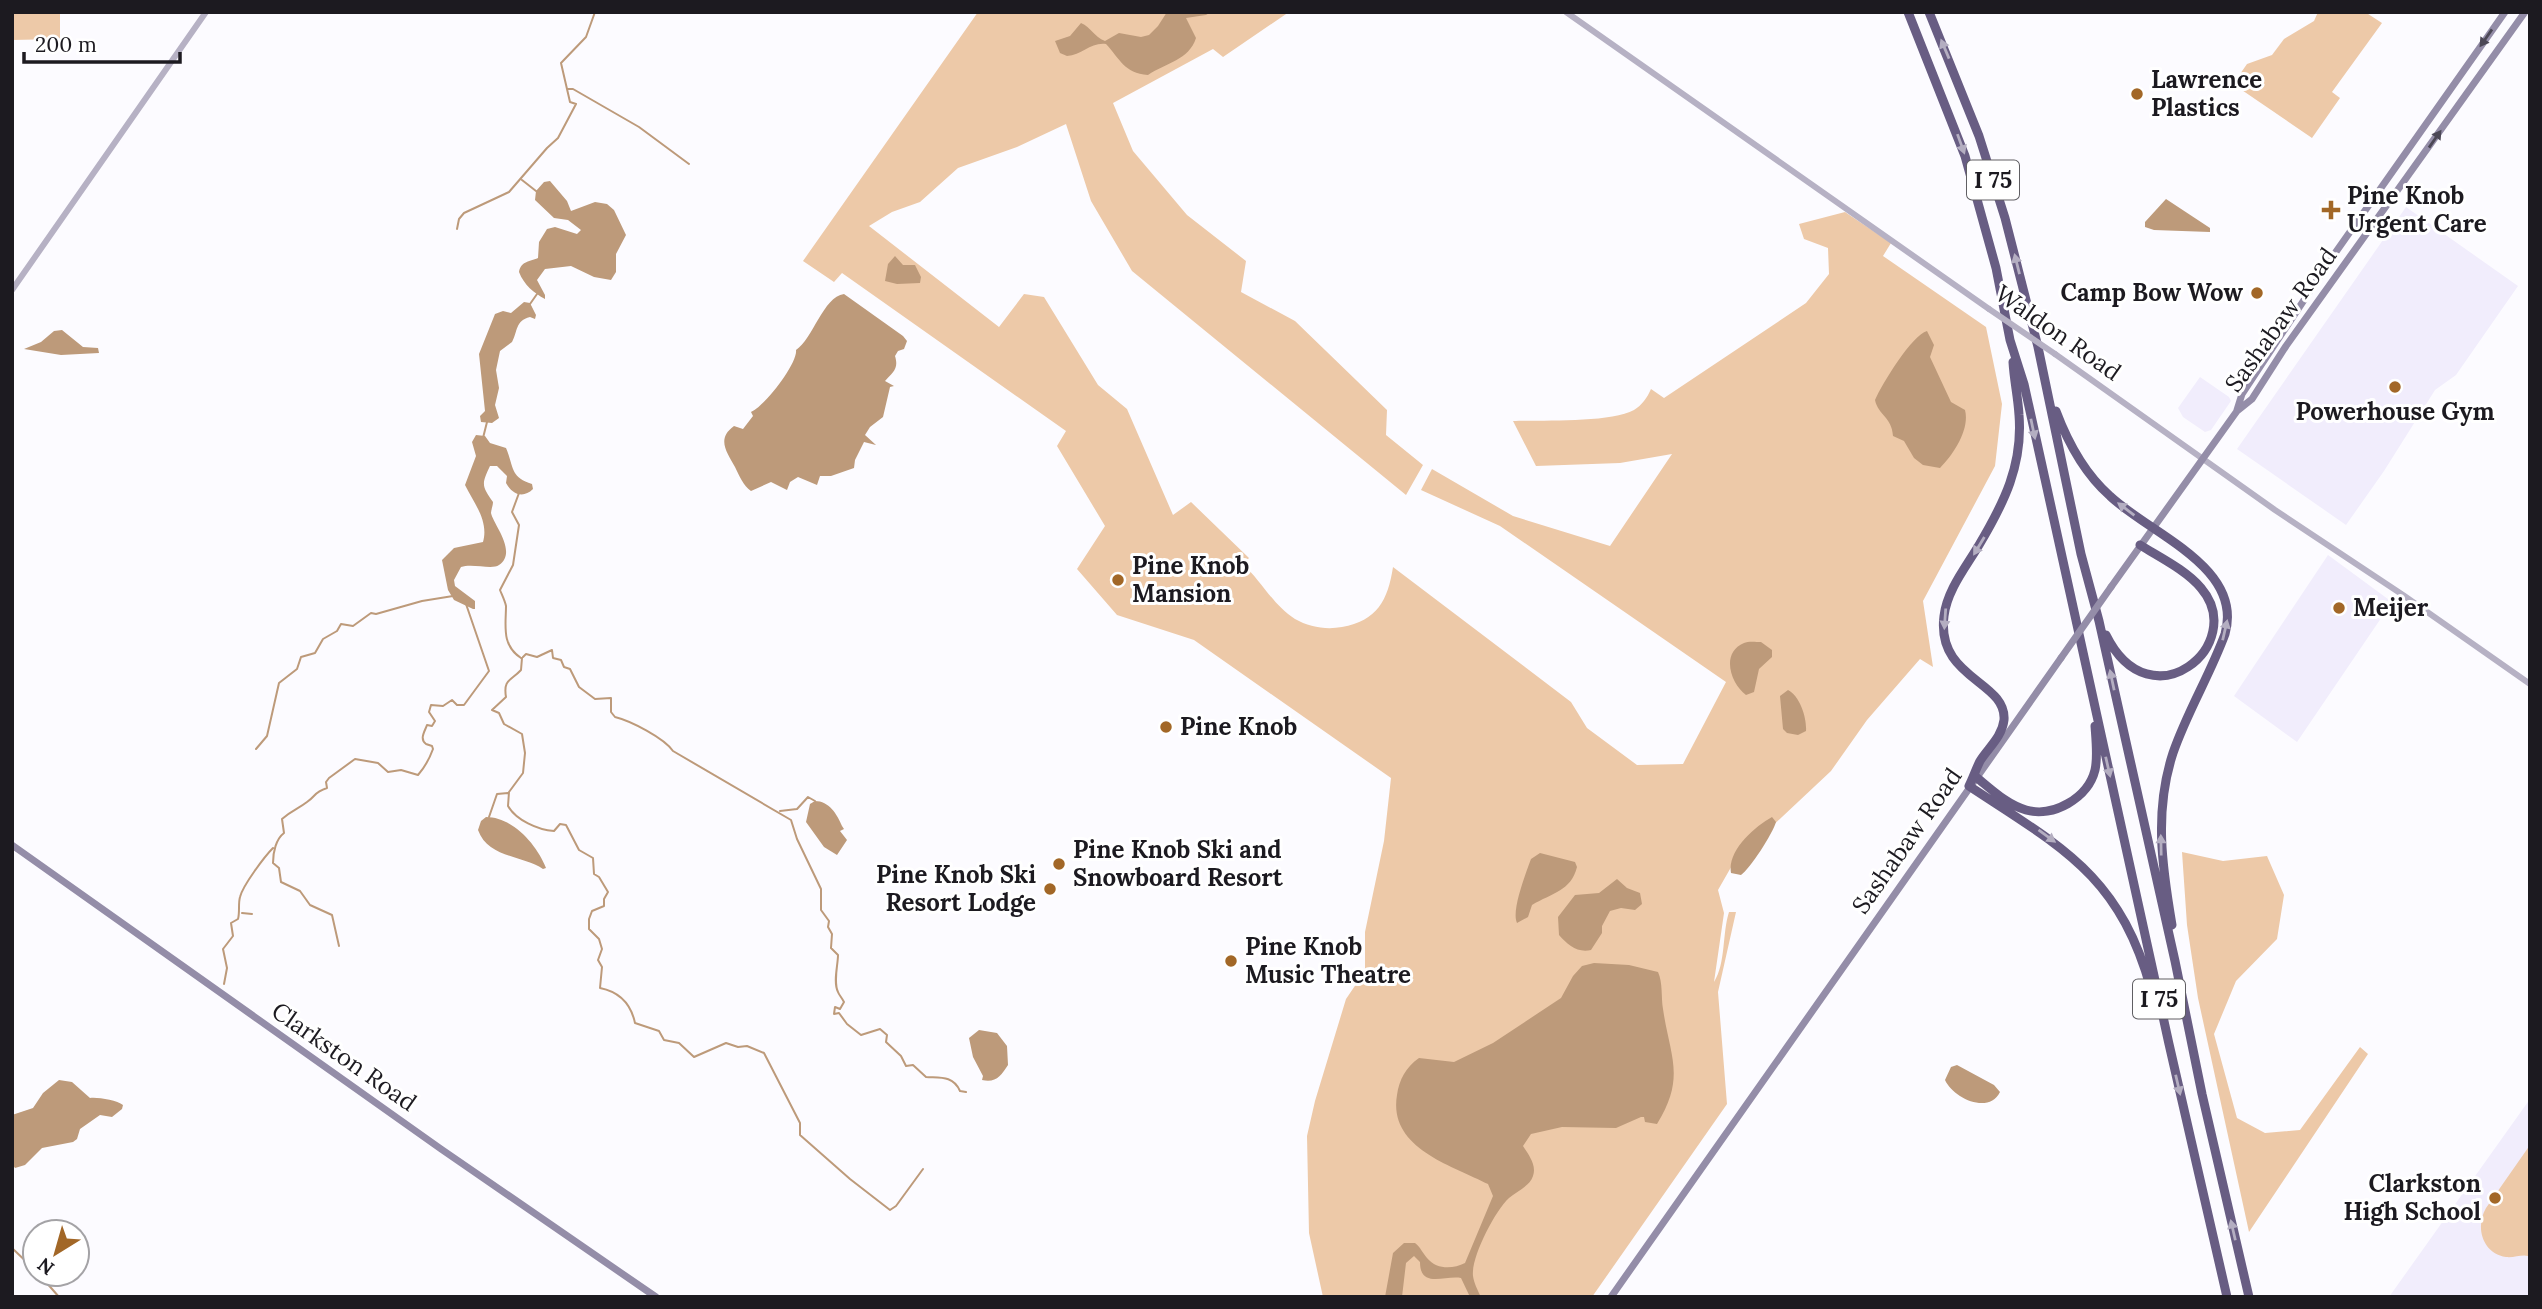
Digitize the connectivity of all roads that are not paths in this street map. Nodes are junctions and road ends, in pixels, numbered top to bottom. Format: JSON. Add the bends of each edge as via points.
{"nodes":[{"id":1,"x":206,"y":12,"type":"edge"},
{"id":2,"x":1566,"y":12,"type":"edge"},
{"id":3,"x":1908,"y":12,"type":"edge"},
{"id":4,"x":1929,"y":12,"type":"edge"},
{"id":5,"x":2505,"y":12,"type":"edge"},
{"id":6,"x":2525,"y":12,"type":"edge"},
{"id":7,"x":2411,"y":145,"type":"junction"},
{"id":8,"x":2418,"y":162,"type":"junction"},
{"id":9,"x":2379,"y":190,"type":"junction"},
{"id":10,"x":2387,"y":207,"type":"junction"},
{"id":11,"x":12,"y":290,"type":"edge"},
{"id":12,"x":2304,"y":299,"type":"junction"},
{"id":13,"x":2314,"y":308,"type":"junction"},
{"id":14,"x":2010,"y":340,"type":"junction"},
{"id":15,"x":2039,"y":354,"type":"junction"},
{"id":16,"x":2256,"y":372,"type":"junction"},
{"id":17,"x":2266,"y":378,"type":"junction"},
{"id":18,"x":2237,"y":411,"type":"junction"},
{"id":19,"x":2204,"y":459,"type":"junction"},
{"id":20,"x":2152,"y":528,"type":"junction"},
{"id":21,"x":2140,"y":545,"type":"junction"},
{"id":22,"x":2099,"y":621,"type":"junction"},
{"id":23,"x":2530,"y":684,"type":"edge"},
{"id":24,"x":2094,"y":700,"type":"junction"},
{"id":25,"x":1976,"y":777,"type":"junction"},
{"id":26,"x":1969,"y":786,"type":"junction"},
{"id":27,"x":12,"y":845,"type":"edge"},
{"id":28,"x":2175,"y":961,"type":"junction"},
{"id":29,"x":2169,"y":1044,"type":"junction"},
{"id":30,"x":656,"y":1297,"type":"edge"},
{"id":31,"x":1611,"y":1297,"type":"edge"},
{"id":32,"x":2227,"y":1297,"type":"edge"},
{"id":33,"x":2249,"y":1297,"type":"edge"}],
"edges":[{"from":1,"to":11,"type":"street"},
{"from":2,"to":19,"type":"street","name":"Waldon Road","bridge":true},
{"from":3,"to":14,"type":"highway","number":"I 75","one_way":true,"via":[[1965,156],[1996,268]]},
{"from":15,"to":4,"type":"highway","number":"I 75","one_way":true,"via":[[1979,136]]},
{"from":5,"to":7,"type":"main road","name":"Sashabaw Road","one_way":true},
{"from":8,"to":6,"type":"main road","name":"Sashabaw Road","one_way":true},
{"from":7,"to":8,"type":"main road","via":[[2409,158]]},
{"from":7,"to":9,"type":"main road","name":"Sashabaw Road"},
{"from":8,"to":10,"type":"main road","name":"Sashabaw Road"},
{"from":9,"to":10,"type":"main road","via":[[2387,197]]},
{"from":9,"to":12,"type":"main road","name":"Sashabaw Road"},
{"from":10,"to":13,"type":"main road","name":"Sashabaw Road"},
{"from":12,"to":13,"type":"main road","via":[[2308,308]]},
{"from":12,"to":16,"type":"main road","name":"Sashabaw Road"},
{"from":13,"to":17,"type":"main road","name":"Sashabaw Road"},
{"from":14,"to":24,"type":"highway","number":"I 75","one_way":true,"via":[[2024,384]]},
{"from":14,"to":26,"type":"highway","one_way":true,"via":[[2020,433],[2014,477],[1952,590],[1944,617],[1945,640],[1953,658],[1995,696],[2003,712],[2001,730]]},
{"from":20,"to":15,"type":"highway","one_way":true,"via":[[2109,496],[2072,449]]},
{"from":15,"to":22,"type":"highway","number":"I 75"},
{"from":16,"to":17,"type":"main road"},
{"from":16,"to":18,"type":"main road","name":"Sashabaw Road"},
{"from":17,"to":18,"type":"main road","name":"Sashabaw Road"},
{"from":18,"to":19,"type":"main road","name":"Sashabaw Road"},
{"from":19,"to":20,"type":"main road","name":"Sashabaw Road"},
{"from":19,"to":23,"type":"street","name":"Waldon Road"},
{"from":20,"to":21,"type":"main road","name":"Sashabaw Road"},
{"from":28,"to":20,"type":"highway","one_way":true,"via":[[2161,857],[2163,796],[2176,746],[2222,641],[2227,610],[2209,570]]},
{"from":21,"to":22,"type":"highway","via":[[2205,593],[2213,618],[2209,643],[2201,656],[2181,671],[2145,674],[2118,656]]},
{"from":21,"to":25,"type":"main road","name":"Sashabaw Road","bridge":true},
{"from":28,"to":22,"type":"highway","number":"I 75","one_way":true},
{"from":24,"to":25,"type":"highway","via":[[2095,770],[2088,785],[2068,803],[2028,810],[2008,802]]},
{"from":24,"to":29,"type":"highway","number":"I 75","one_way":true},
{"from":25,"to":26,"type":"main road","name":"Sashabaw Road"},
{"from":26,"to":29,"type":"highway","one_way":true,"via":[[2061,847],[2108,894],[2135,941]]},
{"from":26,"to":31,"type":"main road","name":"Sashabaw Road"},
{"from":27,"to":30,"type":"main road","name":"Clarkston Road"},
{"from":33,"to":28,"type":"highway","number":"I 75","one_way":true},
{"from":29,"to":32,"type":"highway","number":"I 75","one_way":true}]}
